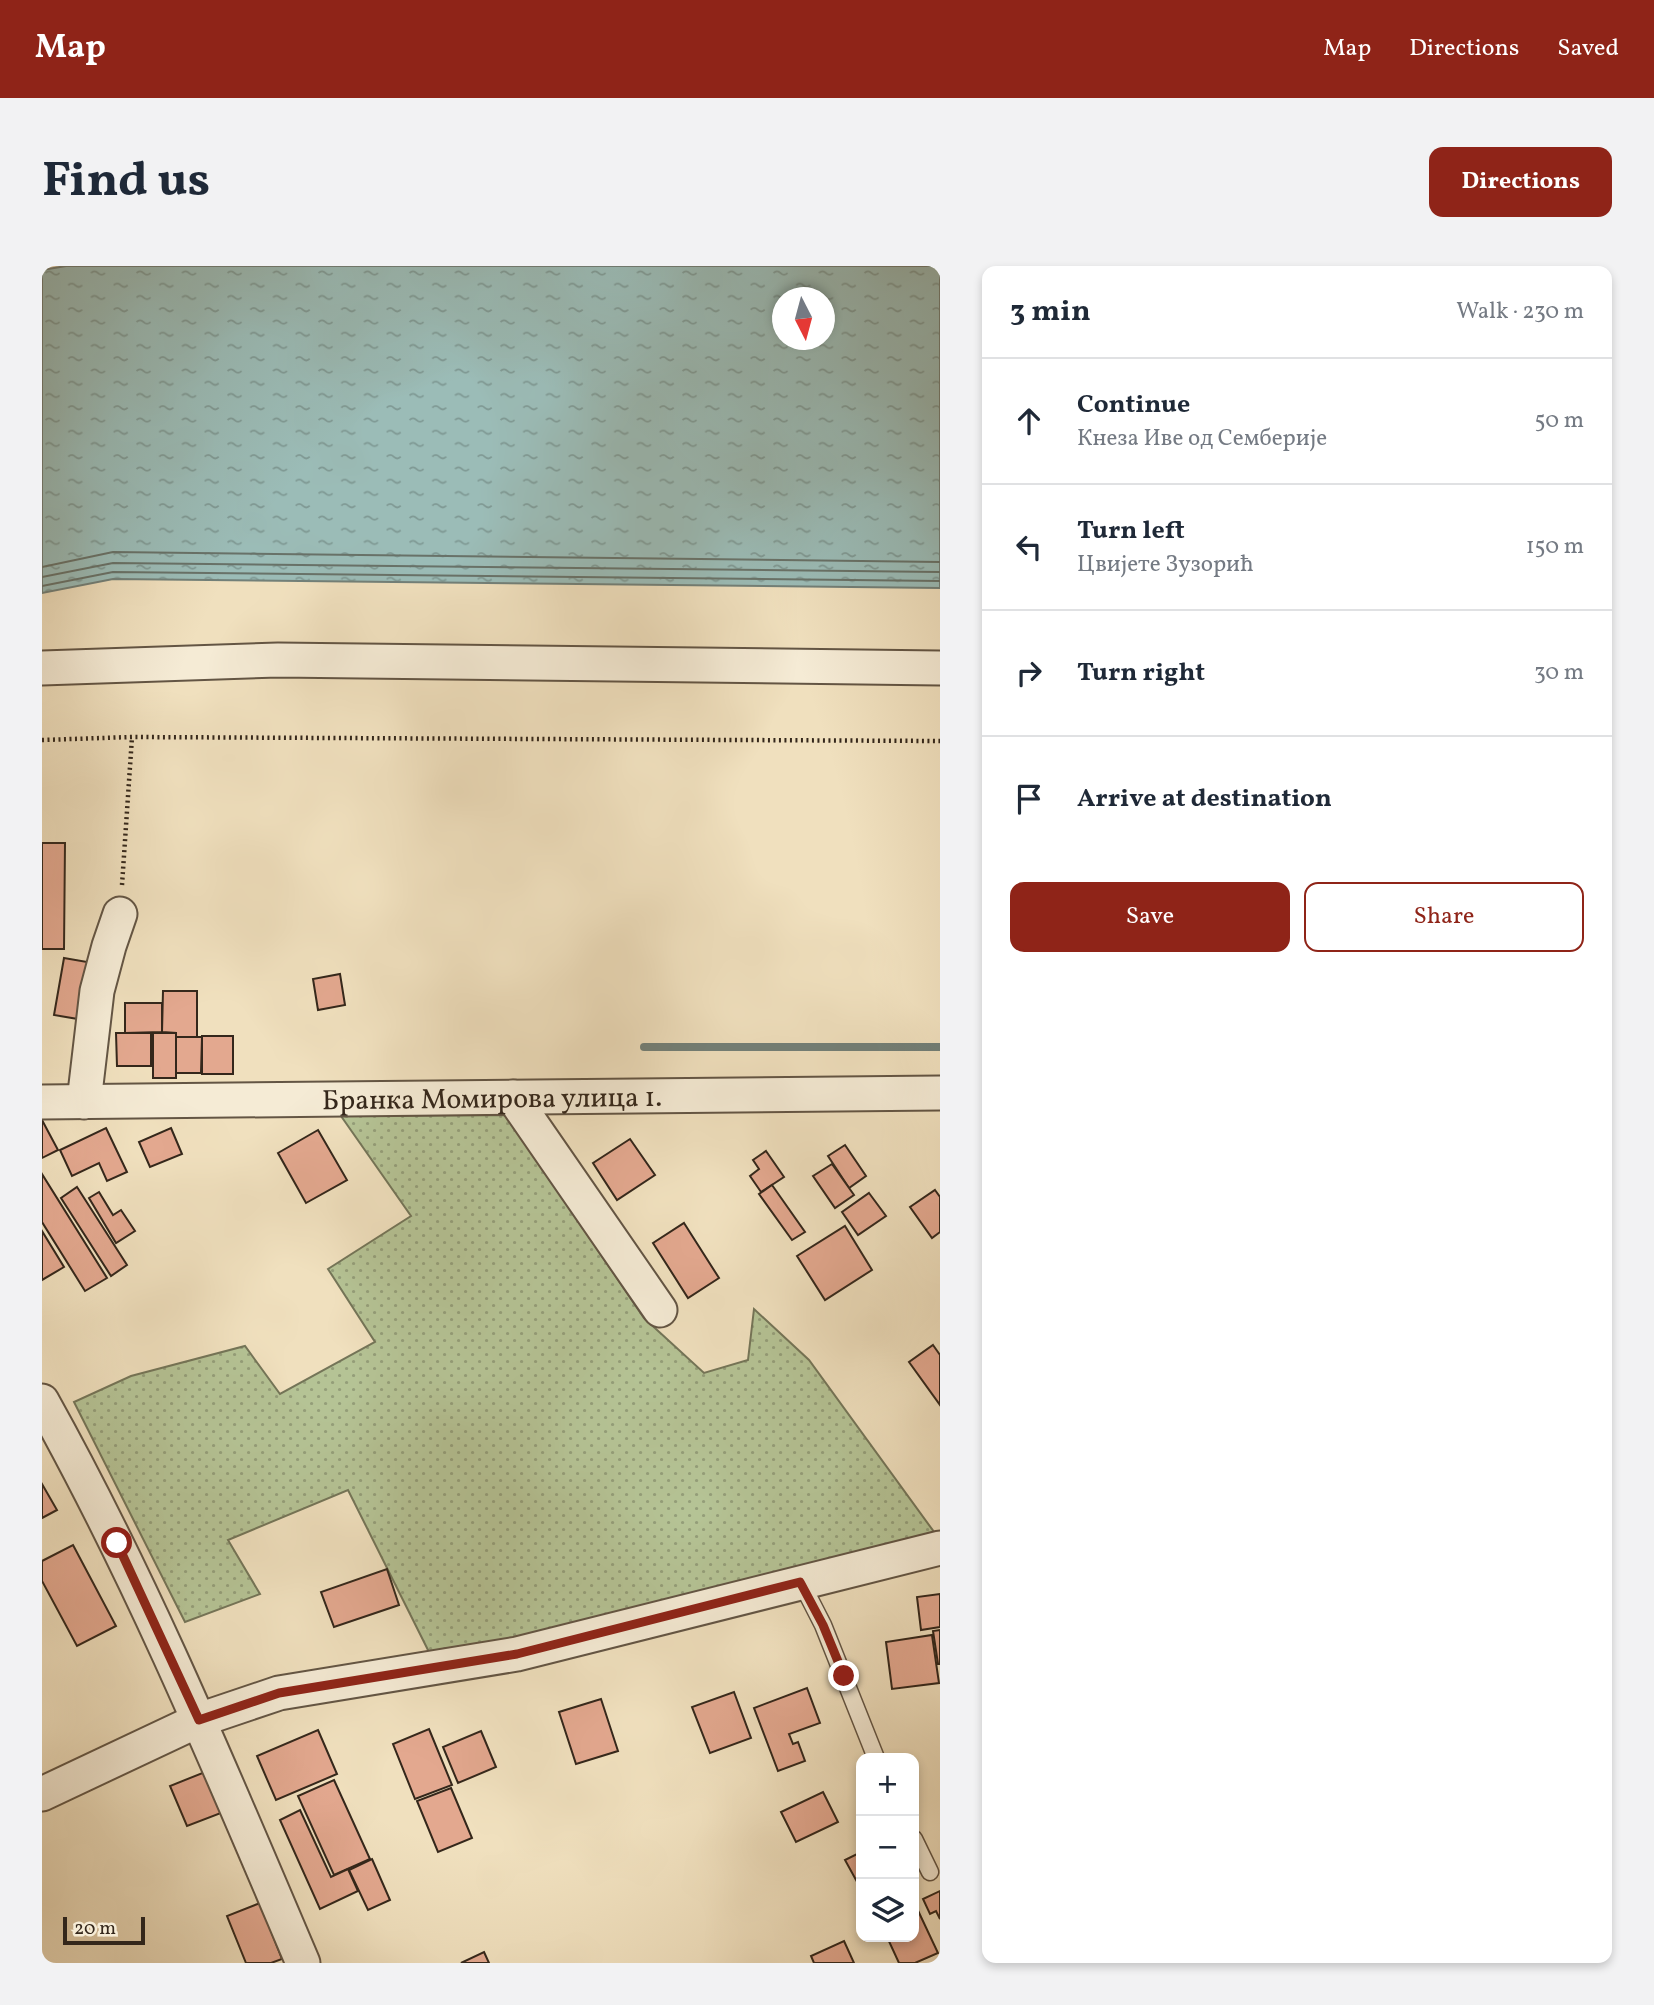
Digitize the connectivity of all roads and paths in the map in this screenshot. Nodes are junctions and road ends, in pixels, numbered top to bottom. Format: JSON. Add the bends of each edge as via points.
{"nodes":[{"id":1,"x":42,"y":668,"type":"edge"},
{"id":2,"x":940,"y":668,"type":"edge"},
{"id":3,"x":132,"y":737,"type":"junction"},
{"id":4,"x":42,"y":740,"type":"edge"},
{"id":5,"x":940,"y":741,"type":"edge"},
{"id":6,"x":120,"y":914,"type":"joint"},
{"id":7,"x":940,"y":1093,"type":"edge"},
{"id":8,"x":513,"y":1097,"type":"junction"},
{"id":9,"x":42,"y":1102,"type":"edge"},
{"id":10,"x":84,"y":1102,"type":"junction"},
{"id":11,"x":660,"y":1310,"type":"dead end"},
{"id":12,"x":42,"y":1401,"type":"edge"},
{"id":13,"x":940,"y":1548,"type":"edge"},
{"id":14,"x":800,"y":1582,"type":"junction"},
{"id":15,"x":199,"y":1720,"type":"junction"},
{"id":16,"x":874,"y":1753,"type":"edge"},
{"id":17,"x":42,"y":1794,"type":"edge"},
{"id":18,"x":919,"y":1849,"type":"edge"},
{"id":19,"x":930,"y":1872,"type":"dead end"},
{"id":20,"x":303,"y":1963,"type":"edge"}],
"edges":[{"from":1,"to":2,"type":"street","via":[[278,660]]},
{"from":3,"to":4,"type":"path"},
{"from":3,"to":5,"type":"path"},
{"from":3,"to":6,"type":"path"},
{"from":6,"to":10,"type":"street","via":[[97,991]]},
{"from":7,"to":8,"type":"street","name":"Бранка Момирова улица 1."},
{"from":8,"to":10,"type":"street","name":"Бранка Момирова улица 1."},
{"from":8,"to":11,"type":"street"},
{"from":9,"to":10,"type":"street","name":"Бранка Момирова улица 1."},
{"from":12,"to":15,"type":"street","via":[[117,1543]]},
{"from":13,"to":14,"type":"street"},
{"from":14,"to":15,"type":"street","via":[[517,1654],[279,1693]]},
{"from":14,"to":16,"type":"lane","via":[[823,1625]]},
{"from":15,"to":17,"type":"street"},
{"from":15,"to":20,"type":"street"},
{"from":18,"to":19,"type":"lane"}]}
